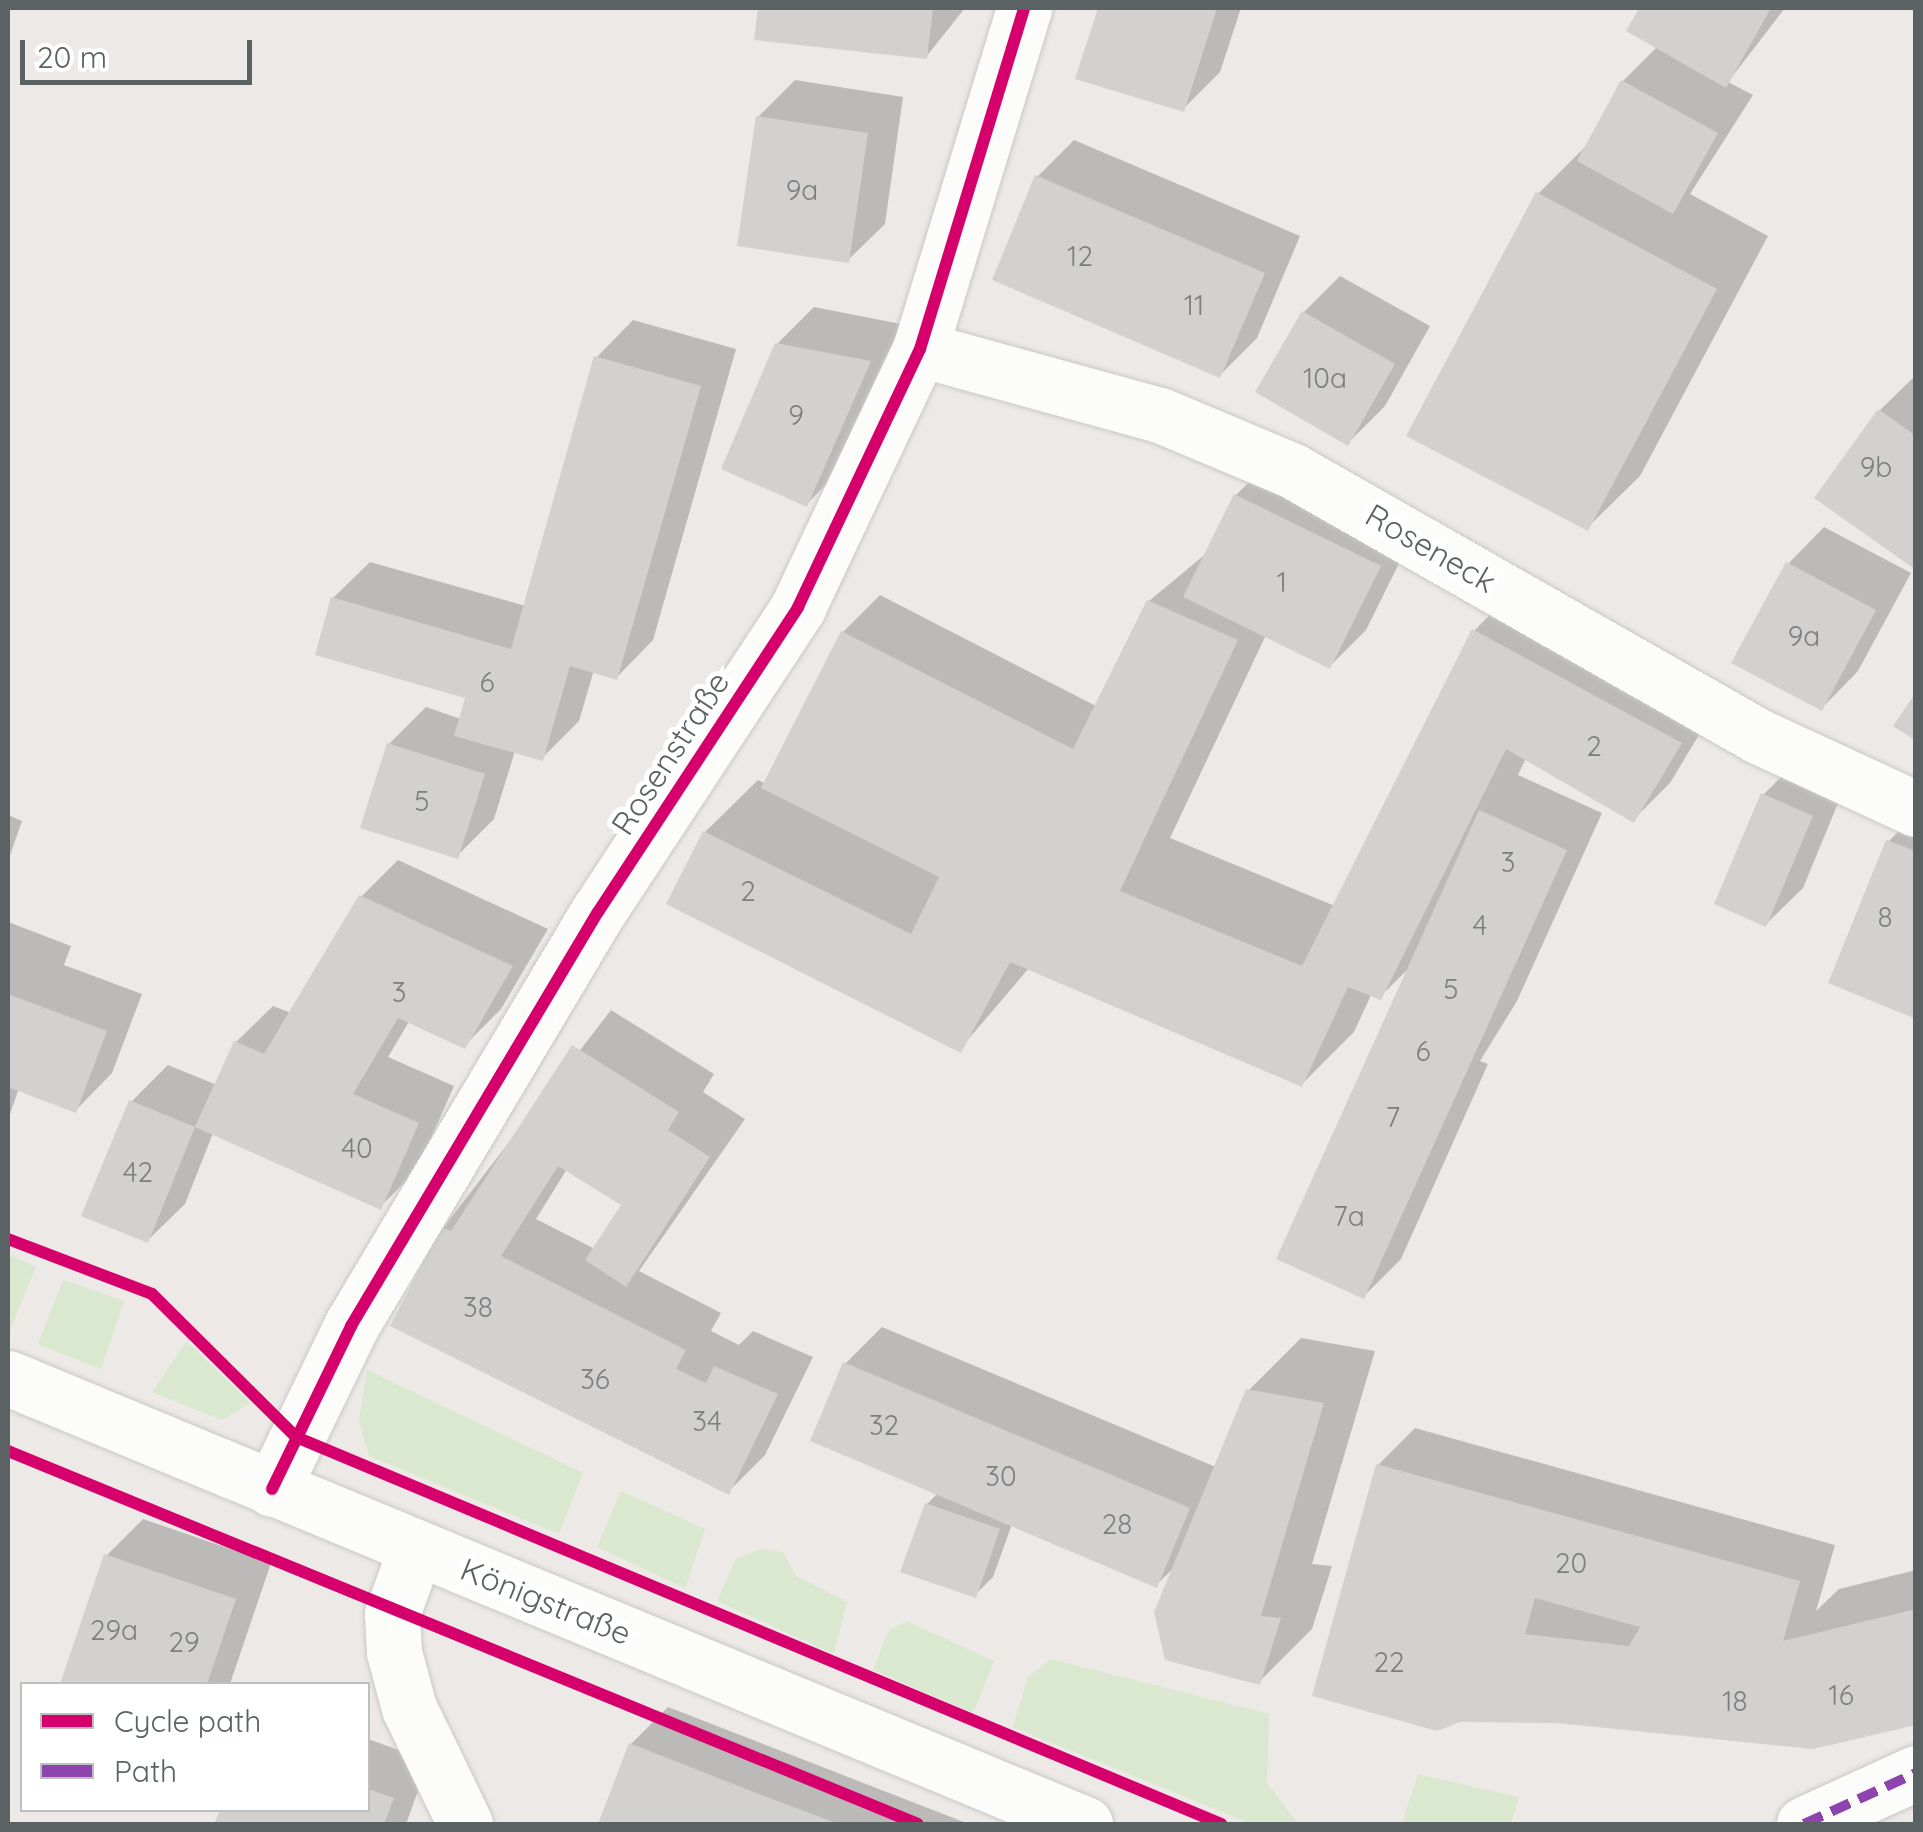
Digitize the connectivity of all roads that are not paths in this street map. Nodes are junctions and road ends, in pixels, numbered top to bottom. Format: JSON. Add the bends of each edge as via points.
{"nodes":[{"id":1,"x":1024,"y":8,"type":"edge"},
{"id":2,"x":920,"y":350,"type":"junction"},
{"id":3,"x":1916,"y":809,"type":"edge"},
{"id":4,"x":8,"y":1378,"type":"edge"},
{"id":5,"x":272,"y":1488,"type":"junction"},
{"id":6,"x":416,"y":1548,"type":"junction"},
{"id":7,"x":1916,"y":1773,"type":"edge"},
{"id":8,"x":465,"y":1824,"type":"edge"},
{"id":9,"x":1085,"y":1824,"type":"edge"},
{"id":10,"x":1804,"y":1824,"type":"edge"}],
"edges":[{"from":1,"to":2,"type":"street","name":"Rosenstraße"},
{"from":2,"to":3,"type":"street","name":"Roseneck","via":[[1160,415],[1293,471],[1758,736]]},
{"from":2,"to":5,"type":"street","name":"Rosenstraße","via":[[798,608],[598,912],[351,1326]]},
{"from":4,"to":5,"type":"street","name":"Königstraße"},
{"from":5,"to":6,"type":"street","name":"Königstraße"},
{"from":6,"to":8,"type":"street","via":[[392,1614],[394,1652],[409,1708]]},
{"from":6,"to":9,"type":"street","name":"Königstraße"},
{"from":7,"to":10,"type":"street"}]}
